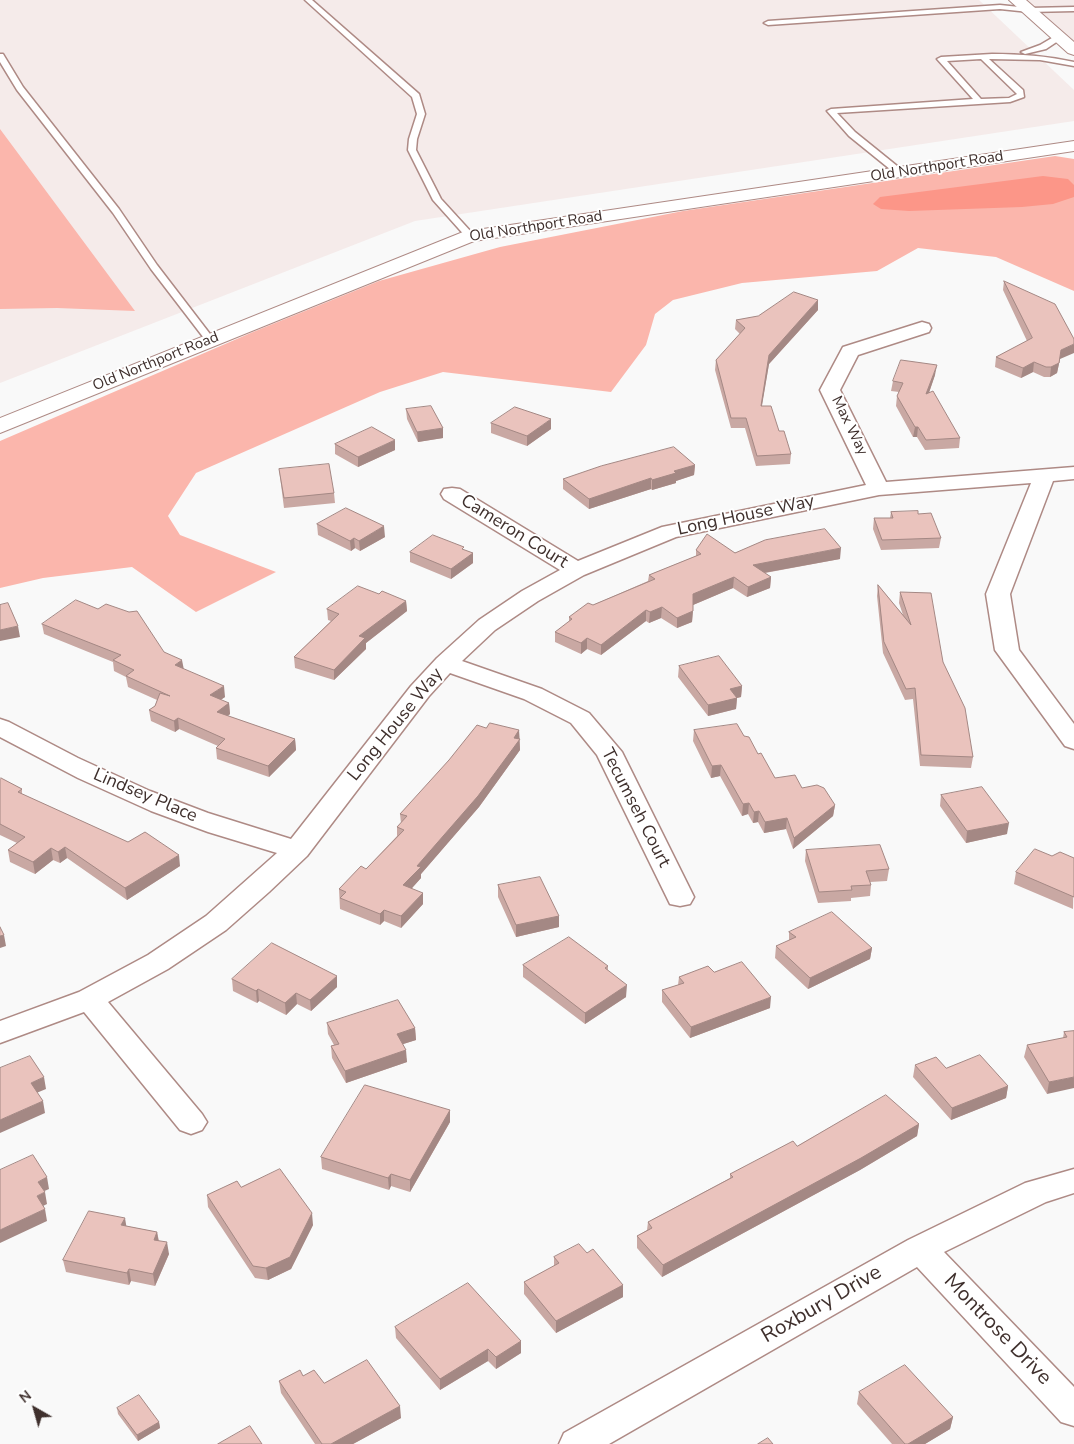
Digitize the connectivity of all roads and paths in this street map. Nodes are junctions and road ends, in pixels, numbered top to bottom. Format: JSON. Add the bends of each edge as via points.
{"nodes":[{"id":1,"x":308,"y":0,"type":"edge"},
{"id":2,"x":1023,"y":5,"type":"edge"},
{"id":3,"x":1074,"y":9,"type":"edge"},
{"id":4,"x":768,"y":23,"type":"dead end"},
{"id":5,"x":1060,"y":37,"type":"junction"},
{"id":6,"x":1074,"y":50,"type":"edge"},
{"id":7,"x":1013,"y":55,"type":"junction"},
{"id":8,"x":0,"y":56,"type":"edge"},
{"id":9,"x":983,"y":57,"type":"junction"},
{"id":10,"x":1074,"y":64,"type":"edge"},
{"id":11,"x":978,"y":101,"type":"junction"},
{"id":12,"x":1074,"y":146,"type":"edge"},
{"id":13,"x":899,"y":172,"type":"junction"},
{"id":14,"x":470,"y":236,"type":"junction"},
{"id":15,"x":922,"y":328,"type":"dead end"},
{"id":16,"x":210,"y":340,"type":"junction"},
{"id":17,"x":0,"y":426,"type":"edge"},
{"id":18,"x":1074,"y":473,"type":"edge"},
{"id":19,"x":1045,"y":475,"type":"junction"},
{"id":20,"x":880,"y":489,"type":"junction"},
{"id":21,"x":452,"y":494,"type":"dead end"},
{"id":22,"x":576,"y":570,"type":"junction"},
{"id":23,"x":446,"y":663,"type":"junction"},
{"id":24,"x":0,"y":727,"type":"edge"},
{"id":25,"x":1074,"y":741,"type":"edge"},
{"id":26,"x":297,"y":850,"type":"junction"},
{"id":27,"x":680,"y":897,"type":"dead end"},
{"id":28,"x":89,"y":999,"type":"junction"},
{"id":29,"x":0,"y":1032,"type":"edge"},
{"id":30,"x":191,"y":1122,"type":"dead end"},
{"id":31,"x":1074,"y":1181,"type":"edge"},
{"id":32,"x":920,"y":1249,"type":"junction"},
{"id":33,"x":1074,"y":1411,"type":"edge"},
{"id":34,"x":577,"y":1444,"type":"edge"}],
"edges":[{"from":1,"to":14,"type":"lane","via":[[416,96],[421,114],[412,150],[437,200]]},
{"from":2,"to":3,"type":"lane"},
{"from":2,"to":4,"type":"lane"},
{"from":2,"to":5,"type":"main road"},
{"from":5,"to":6,"type":"main road"},
{"from":5,"to":7,"type":"lane","via":[[1037,49]]},
{"from":7,"to":9,"type":"lane"},
{"from":7,"to":10,"type":"lane"},
{"from":8,"to":16,"type":"lane","via":[[20,88],[116,211]]},
{"from":9,"to":11,"type":"lane","via":[[941,59]]},
{"from":9,"to":11,"type":"lane","via":[[1021,96],[1010,100]]},
{"from":11,"to":13,"type":"lane","via":[[831,111],[852,134]]},
{"from":12,"to":13,"type":"main road","name":"Old Northport Road"},
{"from":13,"to":14,"type":"main road","name":"Old Northport Road"},
{"from":14,"to":16,"type":"main road","name":"Old Northport Road"},
{"from":15,"to":20,"type":"street","name":"Max Way","via":[[850,351],[830,390]]},
{"from":16,"to":17,"type":"main road","name":"Old Northport Road"},
{"from":18,"to":19,"type":"street","name":"Long House Way"},
{"from":19,"to":20,"type":"street","name":"Long House Way"},
{"from":19,"to":25,"type":"street","via":[[998,594],[1008,650]]},
{"from":20,"to":22,"type":"street","name":"Long House Way","via":[[670,532]]},
{"from":21,"to":22,"type":"street","name":"Cameron Court"},
{"from":22,"to":23,"type":"street","name":"Long House Way","via":[[488,625]]},
{"from":23,"to":26,"type":"street","name":"Long House Way"},
{"from":23,"to":27,"type":"street","name":"Tecumseh Court","via":[[533,694],[580,718],[609,752]]},
{"from":24,"to":26,"type":"street","name":"Lindsey Place","via":[[68,764],[141,797]]},
{"from":26,"to":28,"type":"street","name":"Long House Way","via":[[216,923],[158,962]]},
{"from":28,"to":29,"type":"street","name":"Long House Way"},
{"from":28,"to":30,"type":"street"},
{"from":31,"to":32,"type":"street","name":"Roxbury Drive","via":[[1036,1192]]},
{"from":32,"to":33,"type":"street","name":"Montrose Drive"},
{"from":32,"to":34,"type":"street","name":"Roxbury Drive"}]}
